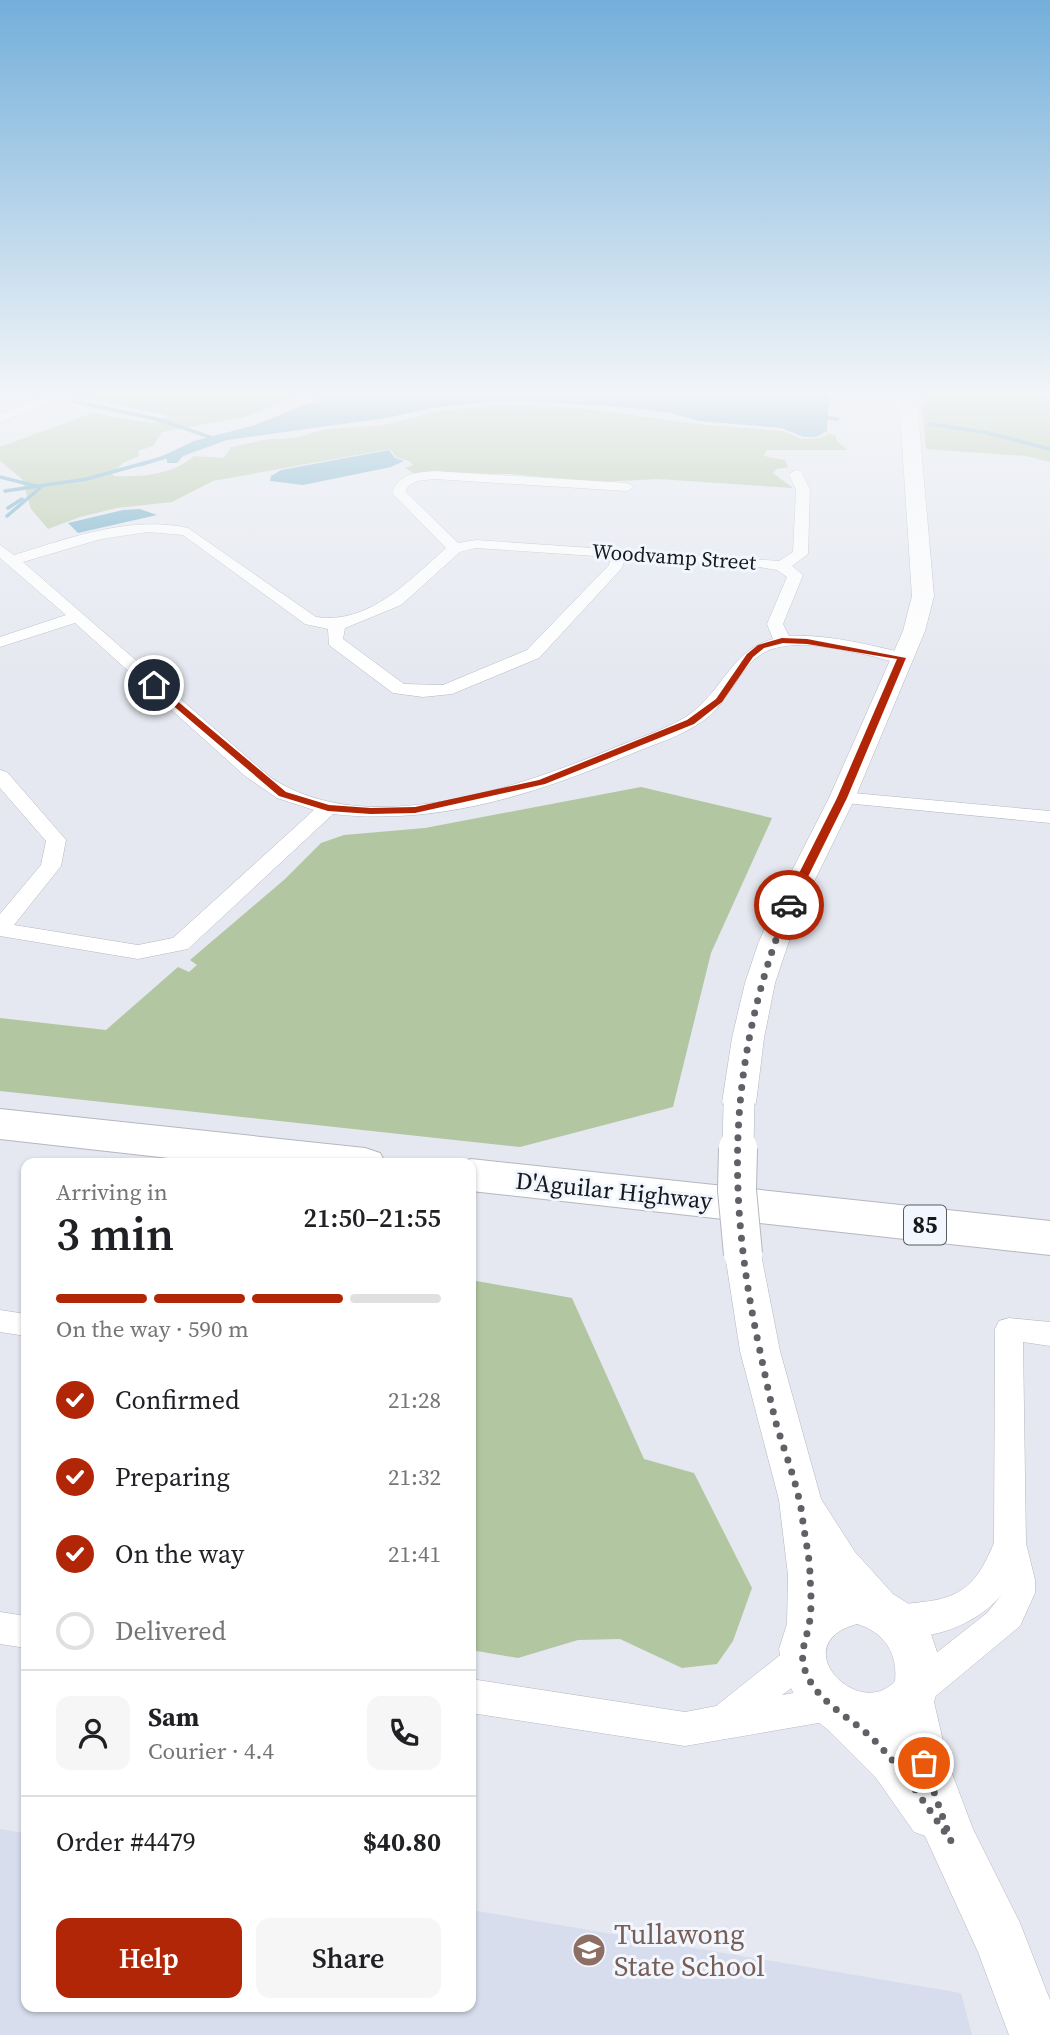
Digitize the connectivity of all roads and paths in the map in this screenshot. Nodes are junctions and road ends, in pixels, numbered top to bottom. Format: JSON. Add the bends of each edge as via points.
{"nodes":[{"id":1,"x":400,"y":490,"type":"edge"},
{"id":2,"x":803,"y":490,"type":"edge"},
{"id":3,"x":915,"y":490,"type":"edge"},
{"id":4,"x":455,"y":548,"type":"junction"},
{"id":5,"x":620,"y":554,"type":"junction"},
{"id":6,"x":6,"y":555,"type":"edge"},
{"id":7,"x":782,"y":566,"type":"junction"},
{"id":8,"x":76,"y":617,"type":"junction"},
{"id":9,"x":337,"y":625,"type":"junction"},
{"id":10,"x":782,"y":640,"type":"junction"},
{"id":11,"x":0,"y":642,"type":"edge"},
{"id":12,"x":902,"y":658,"type":"junction"},
{"id":13,"x":0,"y":776,"type":"edge"},
{"id":14,"x":842,"y":798,"type":"junction"},
{"id":15,"x":328,"y":808,"type":"junction"},
{"id":16,"x":1050,"y":817,"type":"edge"},
{"id":17,"x":0,"y":928,"type":"edge"},
{"id":18,"x":0,"y":1124,"type":"edge"},
{"id":19,"x":310,"y":1158,"type":"edge"},
{"id":20,"x":476,"y":1176,"type":"edge"},
{"id":21,"x":1050,"y":1238,"type":"edge"},
{"id":22,"x":0,"y":1321,"type":"edge"},
{"id":23,"x":21,"y":1324,"type":"edge"},
{"id":24,"x":1050,"y":1334,"type":"edge"},
{"id":25,"x":800,"y":1500,"type":"junction"},
{"id":26,"x":1010,"y":1543,"type":"junction"},
{"id":27,"x":886,"y":1614,"type":"junction"},
{"id":28,"x":0,"y":1628,"type":"edge"},
{"id":29,"x":21,"y":1631,"type":"edge"},
{"id":30,"x":805,"y":1642,"type":"junction"},
{"id":31,"x":913,"y":1695,"type":"junction"},
{"id":32,"x":476,"y":1697,"type":"edge"},
{"id":33,"x":837,"y":1708,"type":"junction"},
{"id":34,"x":724,"y":1723,"type":"junction"},
{"id":35,"x":951,"y":1841,"type":"junction"},
{"id":36,"x":1036,"y":2035,"type":"edge"}],
"edges":[{"from":1,"to":4,"type":"street"},
{"from":2,"to":7,"type":"street","via":[[800,554]]},
{"from":3,"to":12,"type":"main road","via":[[924,594]]},
{"from":4,"to":5,"type":"street","name":"Woodvamp Street","via":[[477,544]]},
{"from":4,"to":9,"type":"street","via":[[395,602]]},
{"from":5,"to":7,"type":"street","name":"Woodvamp Street"},
{"from":5,"to":9,"type":"street","via":[[616,566],[533,654],[446,690],[399,689],[335,640]]},
{"from":6,"to":8,"type":"street"},
{"from":6,"to":9,"type":"street","via":[[149,526],[173,527],[188,532],[312,621]]},
{"from":7,"to":10,"type":"street","name":"Woodvamp Street","via":[[795,575],[793,591],[775,624]]},
{"from":8,"to":11,"type":"street"},
{"from":8,"to":15,"type":"street","via":[[283,794]]},
{"from":10,"to":12,"type":"street"},
{"from":10,"to":15,"type":"street","via":[[750,656],[719,700],[690,722],[542,782],[415,810]]},
{"from":12,"to":14,"type":"main road"},
{"from":13,"to":17,"type":"street","via":[[56,840],[51,866]]},
{"from":14,"to":16,"type":"street"},
{"from":14,"to":25,"type":"main road","bridge":true,"via":[[791,900],[763,973],[739,1103],[737,1190],[743,1254],[762,1362]]},
{"from":15,"to":17,"type":"street","via":[[180,944],[138,952]]},
{"from":18,"to":19,"type":"highway"},
{"from":20,"to":21,"type":"highway","name":"D'Aguilar Highway","number":"85"},
{"from":22,"to":23,"type":"street"},
{"from":24,"to":26,"type":"street","via":[[1009,1329]]},
{"from":25,"to":27,"type":"main road","via":[[839,1567]]},
{"from":25,"to":30,"type":"main road","via":[[810,1575]]},
{"from":26,"to":27,"type":"street","via":[[986,1594],[963,1609],[935,1618]]},
{"from":26,"to":31,"type":"street","via":[[1021,1573],[1013,1611]]},
{"from":27,"to":30,"type":"main road","via":[[857,1603],[838,1605],[821,1612]]},
{"from":27,"to":31,"type":"main road","via":[[909,1635],[918,1653],[920,1672]]},
{"from":28,"to":29,"type":"street"},
{"from":30,"to":33,"type":"main road","via":[[811,1684]]},
{"from":30,"to":34,"type":"street"},
{"from":31,"to":33,"type":"main road","via":[[897,1711],[881,1717],[862,1718]]},
{"from":31,"to":35,"type":"main road","via":[[924,1763]]},
{"from":32,"to":34,"type":"street","via":[[650,1726],[685,1729]]},
{"from":33,"to":34,"type":"street"},
{"from":33,"to":35,"type":"main road","via":[[893,1761]]},
{"from":35,"to":36,"type":"main road","via":[[1001,1942]]}]}
